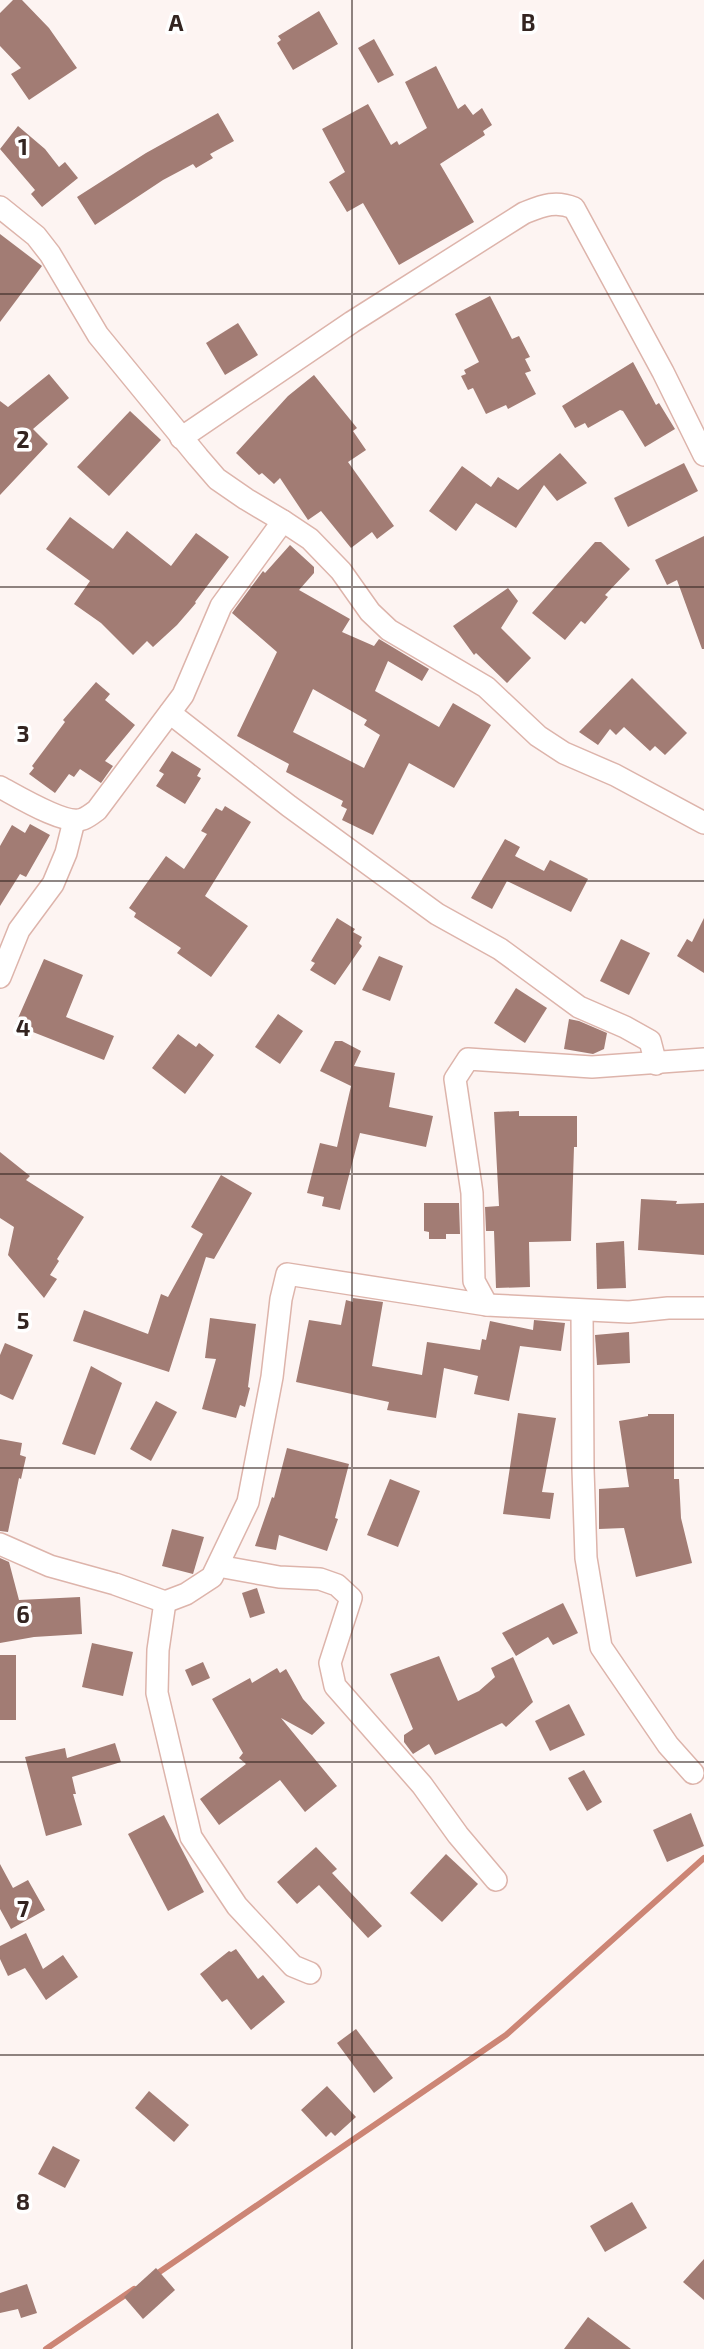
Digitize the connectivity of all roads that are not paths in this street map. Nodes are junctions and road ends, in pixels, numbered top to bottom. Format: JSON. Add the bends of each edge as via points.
{"nodes":[{"id":1,"x":0,"y":208,"type":"edge"},
{"id":2,"x":181,"y":438,"type":"junction"},
{"id":3,"x":704,"y":455,"type":"edge"},
{"id":4,"x":283,"y":521,"type":"junction"},
{"id":5,"x":170,"y":713,"type":"junction"},
{"id":6,"x":0,"y":787,"type":"edge"},
{"id":7,"x":74,"y":821,"type":"junction"},
{"id":8,"x":704,"y":823,"type":"edge"},
{"id":9,"x":0,"y":977,"type":"edge"},
{"id":10,"x":704,"y":1059,"type":"edge"},
{"id":11,"x":656,"y":1064,"type":"junction"},
{"id":12,"x":487,"y":1305,"type":"junction"},
{"id":13,"x":704,"y":1308,"type":"edge"},
{"id":14,"x":582,"y":1311,"type":"junction"},
{"id":15,"x":0,"y":1544,"type":"edge"},
{"id":16,"x":218,"y":1566,"type":"junction"},
{"id":17,"x":165,"y":1602,"type":"junction"},
{"id":18,"x":693,"y":1773,"type":"dead end"},
{"id":19,"x":496,"y":1880,"type":"dead end"},
{"id":20,"x":310,"y":1973,"type":"dead end"}],
"edges":[{"from":1,"to":2,"type":"street","via":[[36,236],[98,335]]},
{"from":2,"to":3,"type":"street","via":[[524,213],[562,203],[574,208]]},
{"from":2,"to":4,"type":"street","via":[[217,479]]},
{"from":4,"to":5,"type":"street","via":[[221,606],[197,666]]},
{"from":4,"to":8,"type":"street","via":[[341,571],[389,630],[485,687],[538,737]]},
{"from":5,"to":7,"type":"street","via":[[97,810]]},
{"from":5,"to":11,"type":"street","via":[[437,914],[500,949],[579,1007],[650,1041]]},
{"from":6,"to":7,"type":"street"},
{"from":7,"to":9,"type":"street","via":[[53,884],[19,930]]},
{"from":10,"to":11,"type":"street"},
{"from":11,"to":12,"type":"street","via":[[593,1068],[468,1059],[455,1079],[472,1193],[474,1281]]},
{"from":12,"to":14,"type":"street"},
{"from":12,"to":16,"type":"street","via":[[287,1274],[248,1502]]},
{"from":13,"to":14,"type":"street"},
{"from":14,"to":18,"type":"street","via":[[586,1558],[601,1647],[668,1745]]},
{"from":15,"to":17,"type":"street","via":[[50,1566]]},
{"from":16,"to":17,"type":"street","via":[[212,1577]]},
{"from":16,"to":19,"type":"street","via":[[320,1579],[337,1585],[351,1598],[331,1663],[335,1686],[414,1775]]},
{"from":17,"to":20,"type":"street","via":[[157,1693],[191,1837],[237,1906],[293,1966]]}]}
